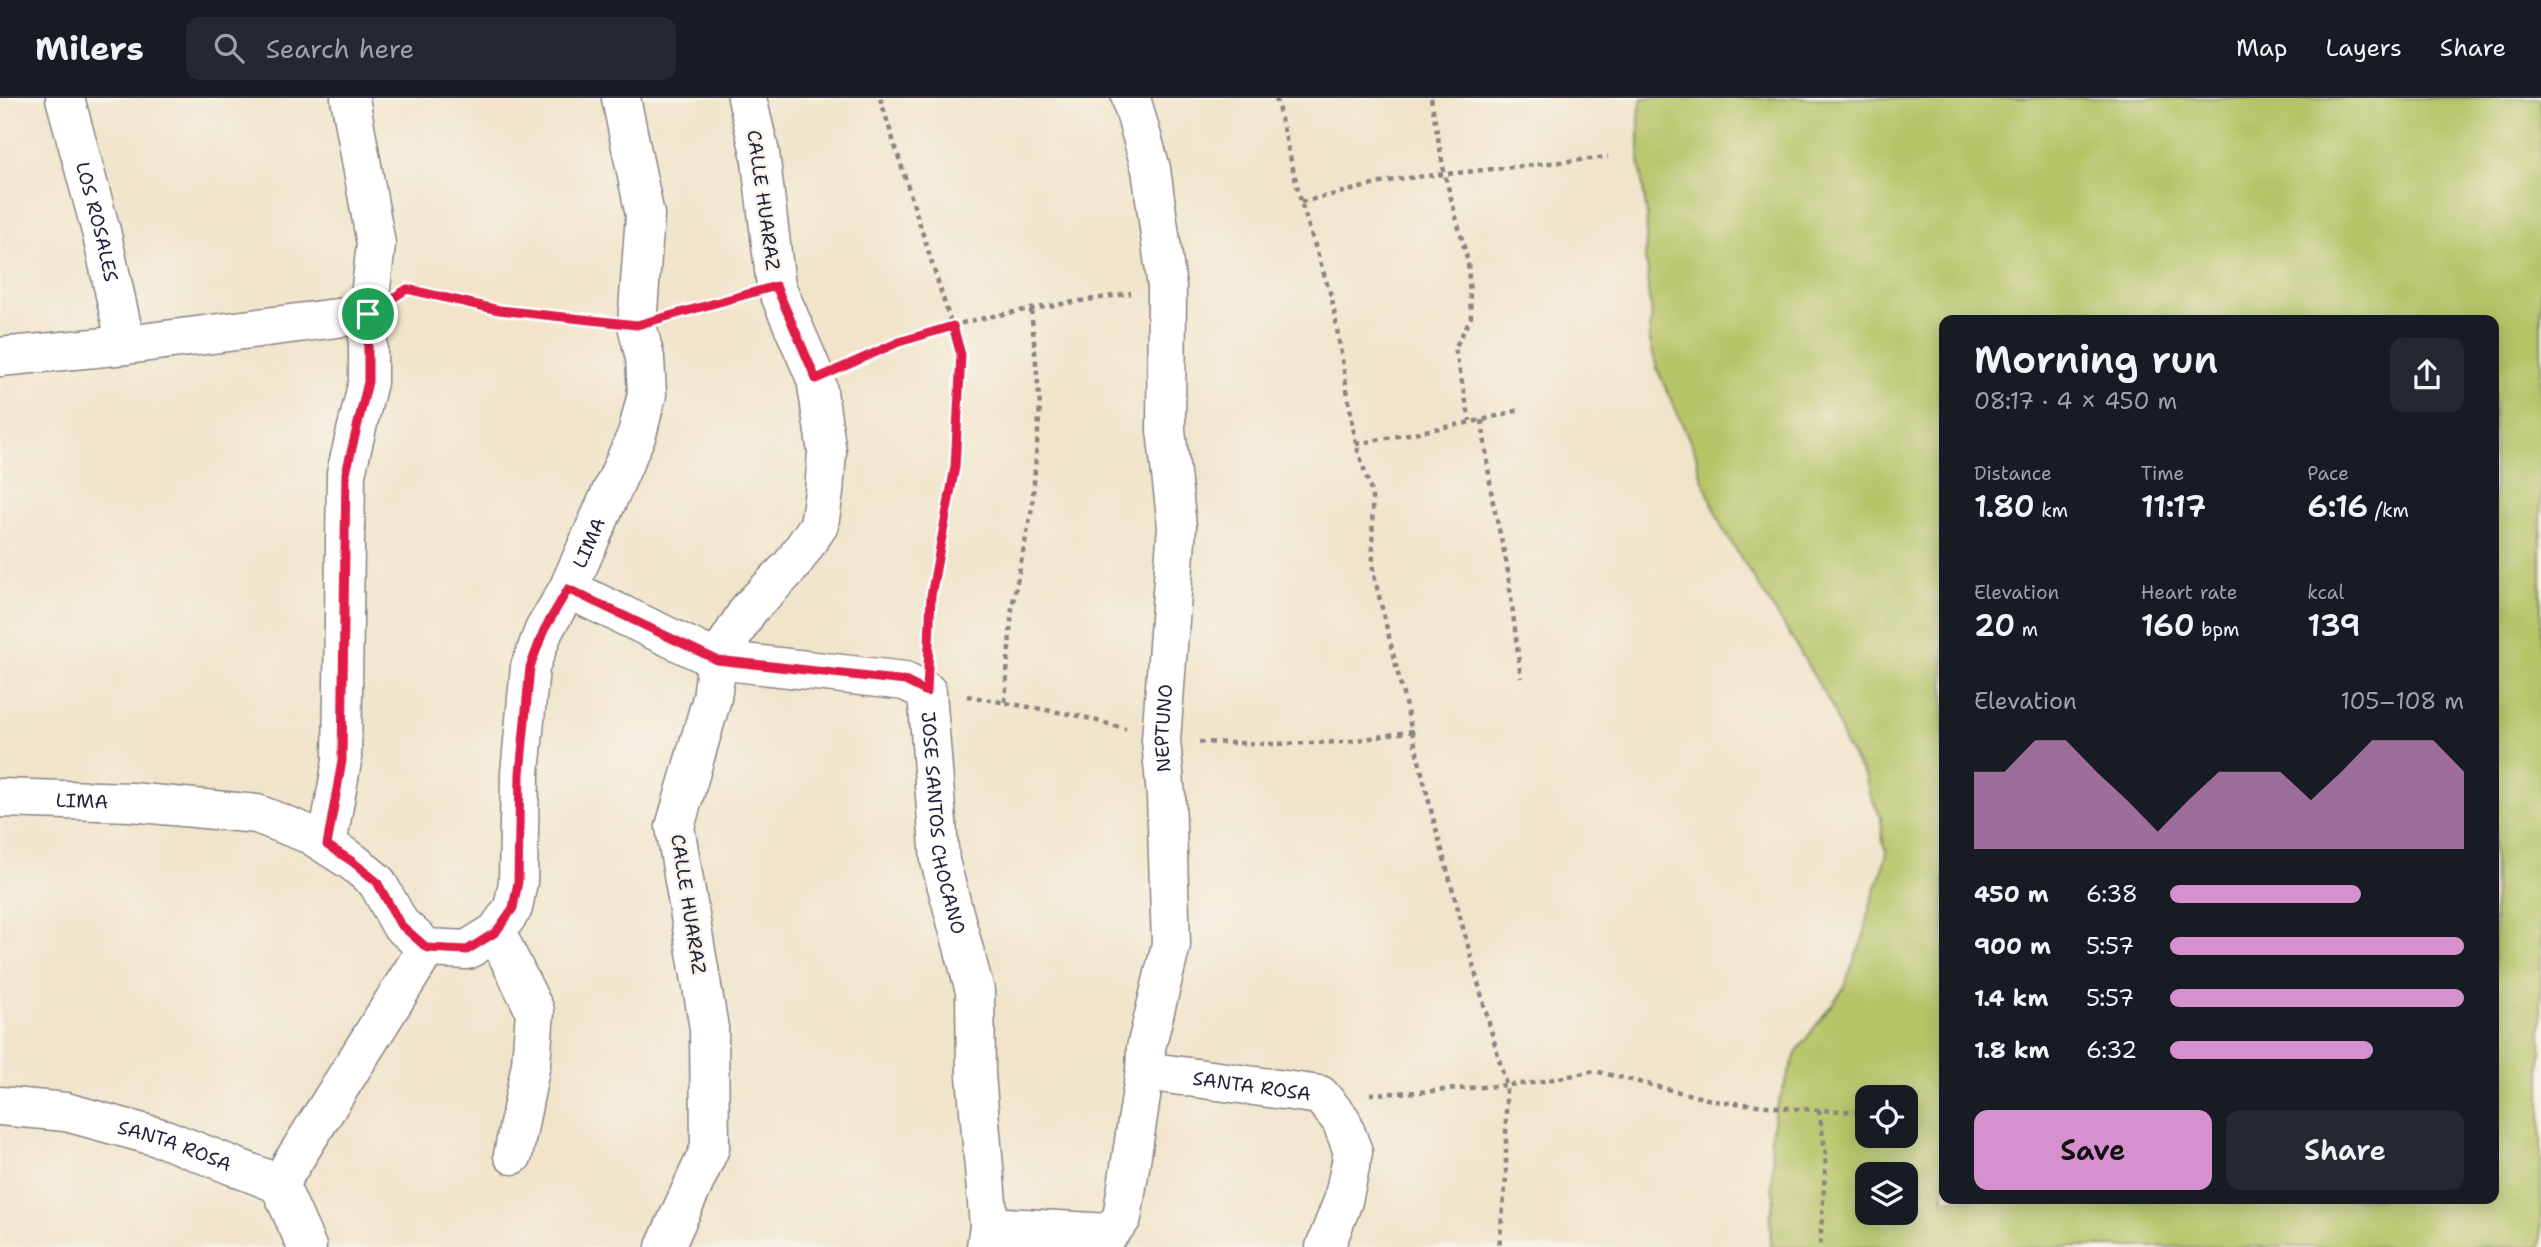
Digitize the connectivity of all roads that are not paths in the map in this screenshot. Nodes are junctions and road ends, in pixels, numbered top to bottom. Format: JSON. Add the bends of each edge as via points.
{"nodes":[{"id":1,"x":65,"y":98,"type":"edge"},
{"id":2,"x":349,"y":98,"type":"edge"},
{"id":3,"x":621,"y":98,"type":"edge"},
{"id":4,"x":747,"y":98,"type":"edge"},
{"id":5,"x":1131,"y":98,"type":"edge"},
{"id":6,"x":368,"y":314,"type":"junction"},
{"id":7,"x":126,"y":345,"type":"junction"},
{"id":8,"x":0,"y":356,"type":"edge"},
{"id":9,"x":568,"y":589,"type":"junction"},
{"id":10,"x":717,"y":660,"type":"junction"},
{"id":11,"x":0,"y":798,"type":"edge"},
{"id":12,"x":327,"y":845,"type":"junction"},
{"id":13,"x":496,"y":932,"type":"junction"},
{"id":14,"x":427,"y":948,"type":"junction"},
{"id":15,"x":1145,"y":1071,"type":"junction"},
{"id":16,"x":0,"y":1106,"type":"edge"},
{"id":17,"x":513,"y":1155,"type":"dead end"},
{"id":18,"x":279,"y":1184,"type":"junction"},
{"id":19,"x":987,"y":1237,"type":"edge"},
{"id":20,"x":307,"y":1247,"type":"edge"},
{"id":21,"x":665,"y":1247,"type":"edge"},
{"id":22,"x":1325,"y":1247,"type":"edge"}],
"edges":[{"from":1,"to":7,"type":"street","name":"LOS ROSALES"},
{"from":2,"to":6,"type":"street","via":[[376,244]]},
{"from":3,"to":9,"type":"street","name":"LIMA","via":[[645,215],[637,325],[647,394],[637,434]]},
{"from":4,"to":10,"type":"street","name":"CALLE HUARAZ","via":[[760,153],[776,286],[816,379],[827,452],[819,525],[791,566],[748,609]]},
{"from":5,"to":15,"type":"street","name":"NEPTUNO","via":[[1152,169],[1167,287],[1166,430],[1177,526],[1161,740],[1171,946],[1146,1048]]},
{"from":6,"to":7,"type":"street"},
{"from":6,"to":12,"type":"street","via":[[368,382],[346,473],[342,761]]},
{"from":7,"to":8,"type":"street"},
{"from":9,"to":10,"type":"street","name":"JOSE SANTOS CHOCANO"},
{"from":9,"to":13,"type":"street","name":"LIMA","via":[[544,630],[530,667],[520,774],[518,882],[513,908]]},
{"from":10,"to":19,"type":"street","name":"JOSE SANTOS CHOCANO","via":[[905,681],[927,692],[940,861],[975,991]]},
{"from":10,"to":21,"type":"street","name":"CALLE HUARAZ","via":[[712,698],[676,827],[709,1028],[710,1148]]},
{"from":11,"to":12,"type":"street","name":"LIMA","via":[[131,802],[257,814]]},
{"from":12,"to":14,"type":"street","name":"LIMA","via":[[377,882],[400,924]]},
{"from":13,"to":14,"type":"street","name":"LIMA","via":[[467,950]]},
{"from":13,"to":17,"type":"street","via":[[535,1011],[531,1064]]},
{"from":14,"to":18,"type":"street"},
{"from":15,"to":19,"type":"street","name":"NEPTUNO","via":[[1122,1218],[1109,1233]]},
{"from":15,"to":22,"type":"street","name":"SANTA ROSA","via":[[1320,1095],[1341,1120],[1353,1152],[1343,1200]]},
{"from":16,"to":18,"type":"street","name":"SANTA ROSA","via":[[66,1112],[152,1136]]},
{"from":18,"to":20,"type":"street"}]}
